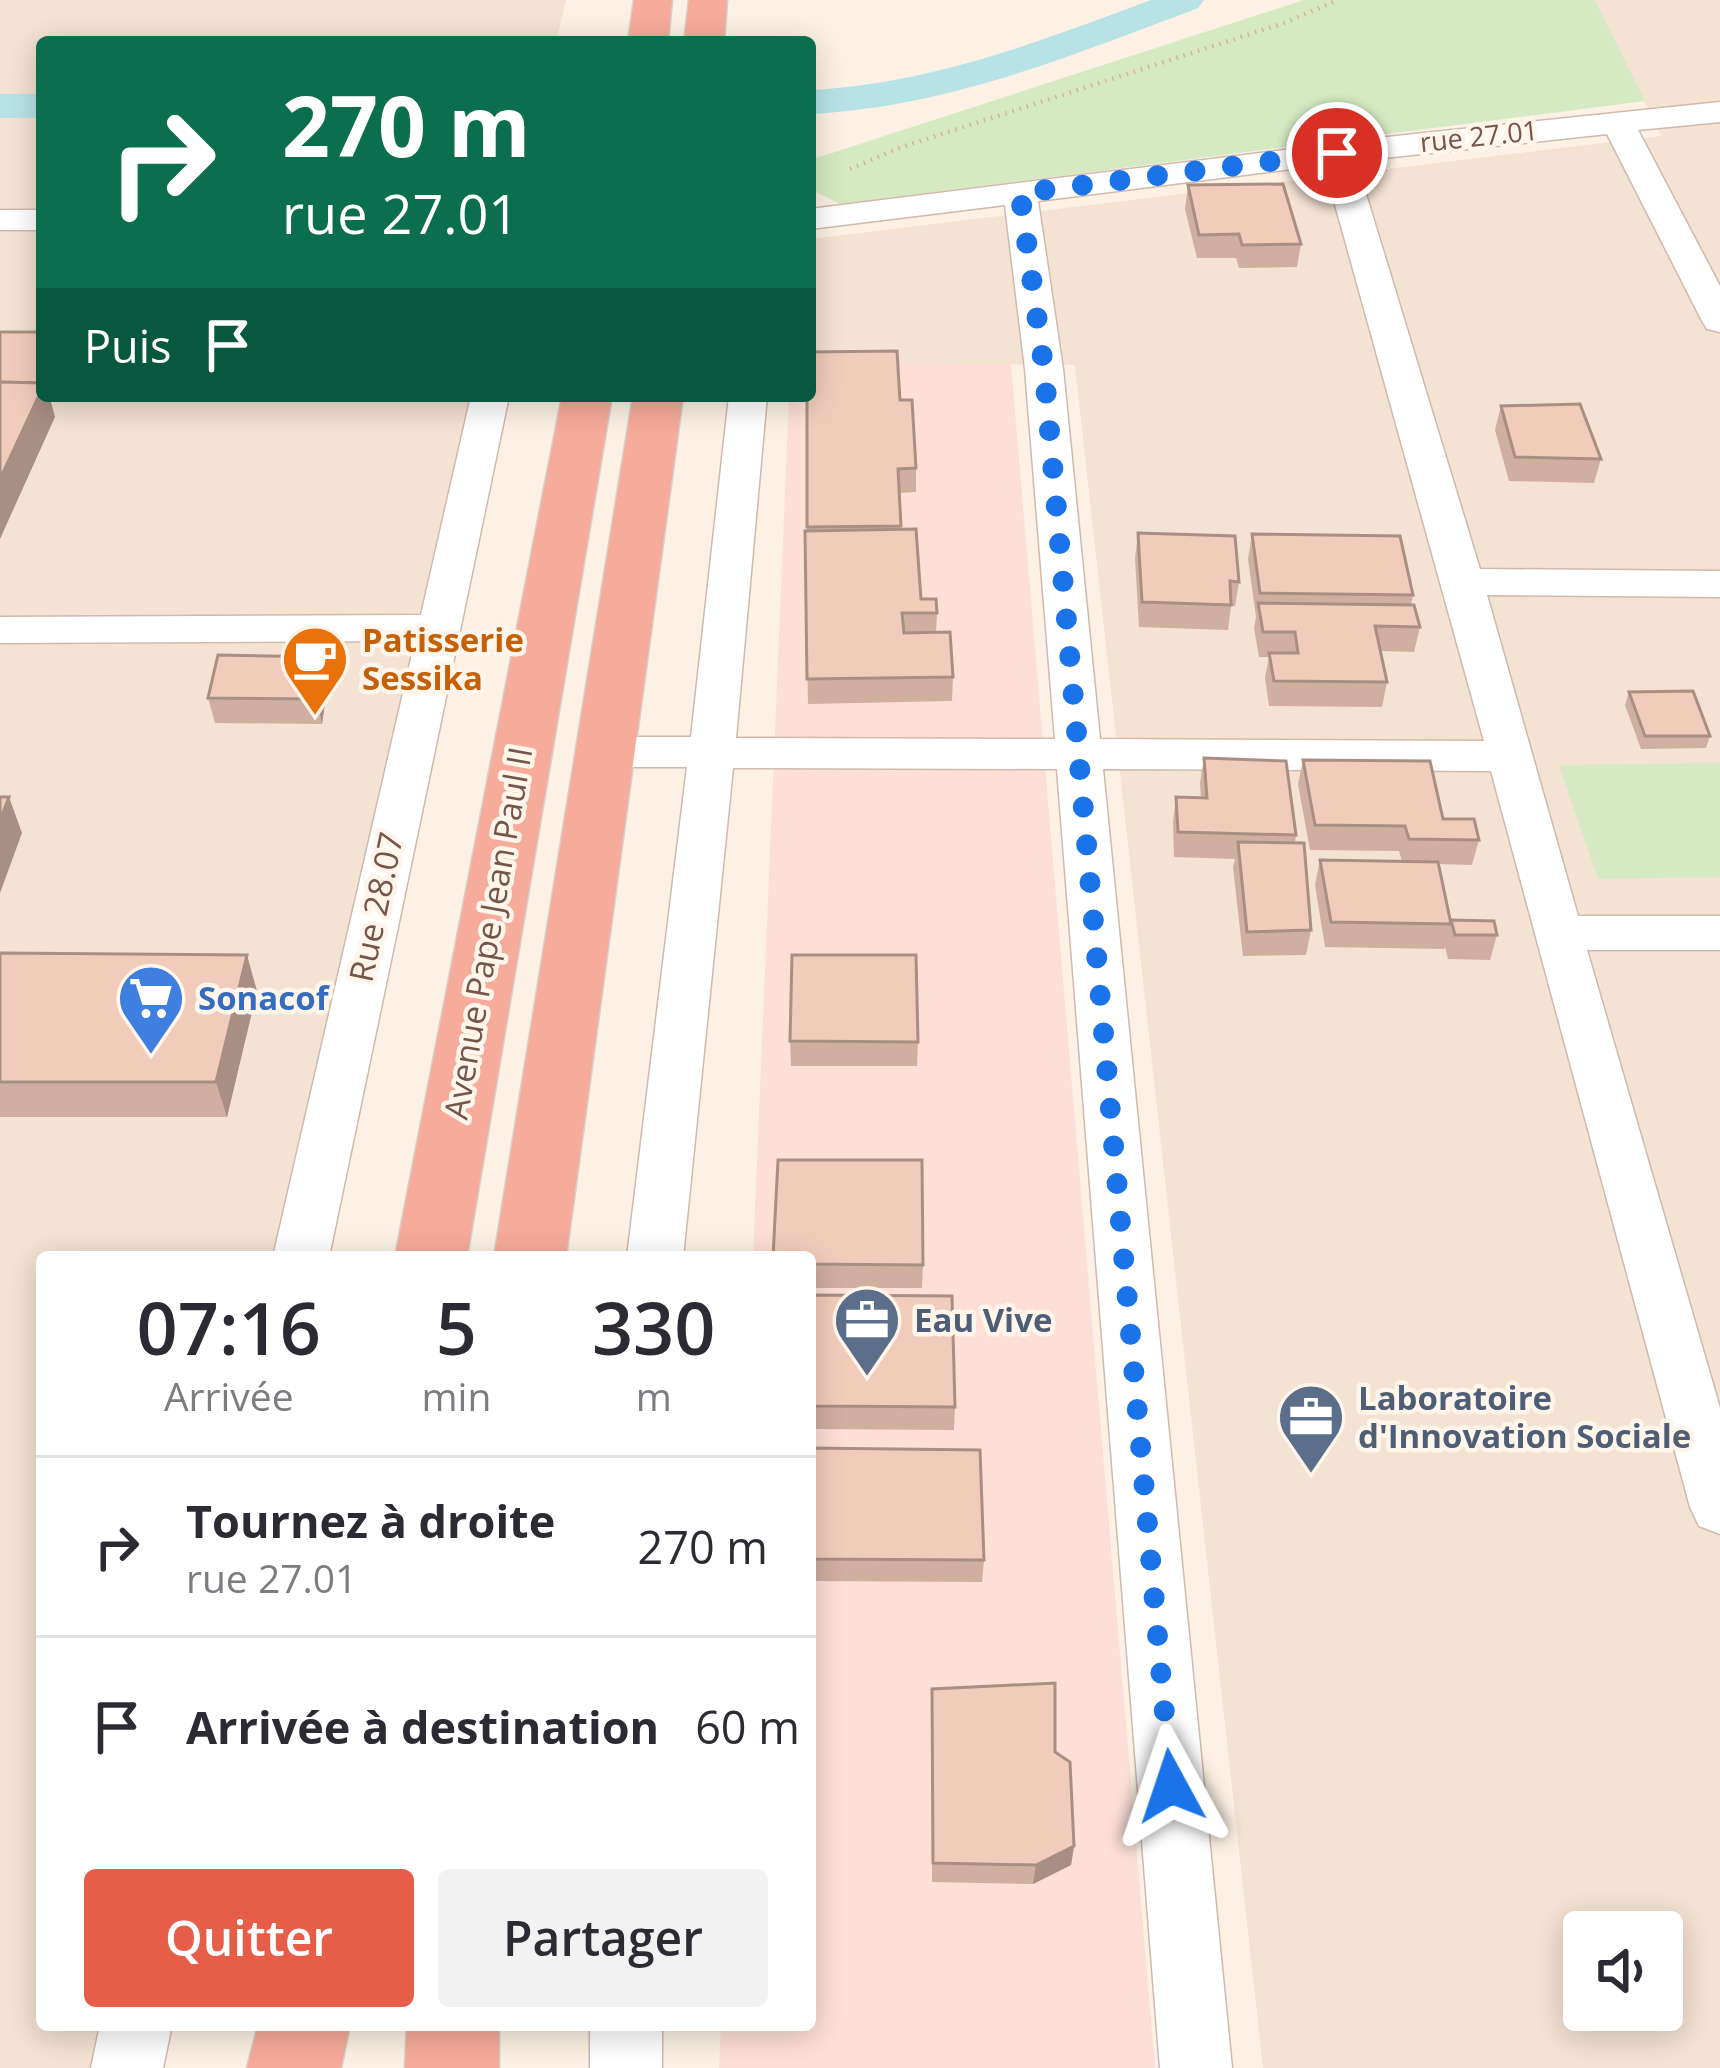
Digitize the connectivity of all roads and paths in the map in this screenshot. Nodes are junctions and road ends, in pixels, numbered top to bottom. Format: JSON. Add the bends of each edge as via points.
{"nodes":[{"id":1,"x":653,"y":0,"type":"edge"},
{"id":2,"x":708,"y":0,"type":"edge"},
{"id":3,"x":1338,"y":0,"type":"edge"},
{"id":4,"x":649,"y":36,"type":"edge"},
{"id":5,"x":705,"y":36,"type":"edge"},
{"id":6,"x":1720,"y":112,"type":"edge"},
{"id":7,"x":1617,"y":122,"type":"junction"},
{"id":8,"x":1337,"y":153,"type":"junction"},
{"id":9,"x":846,"y":171,"type":"dead end"},
{"id":10,"x":1020,"y":193,"type":"junction"},
{"id":11,"x":816,"y":218,"type":"edge"},
{"id":12,"x":0,"y":220,"type":"edge"},
{"id":13,"x":36,"y":220,"type":"edge"},
{"id":14,"x":1720,"y":321,"type":"edge"},
{"id":15,"x":489,"y":402,"type":"edge"},
{"id":16,"x":585,"y":402,"type":"edge"},
{"id":17,"x":657,"y":402,"type":"edge"},
{"id":18,"x":747,"y":402,"type":"edge"},
{"id":19,"x":1463,"y":582,"type":"junction"},
{"id":20,"x":1720,"y":584,"type":"edge"},
{"id":21,"x":436,"y":628,"type":"junction"},
{"id":22,"x":0,"y":630,"type":"edge"},
{"id":23,"x":1078,"y":751,"type":"junction"},
{"id":24,"x":602,"y":752,"type":"junction"},
{"id":25,"x":712,"y":753,"type":"junction"},
{"id":26,"x":1508,"y":756,"type":"junction"},
{"id":27,"x":1560,"y":933,"type":"junction"},
{"id":28,"x":1720,"y":933,"type":"edge"},
{"id":29,"x":302,"y":1251,"type":"edge"},
{"id":30,"x":432,"y":1251,"type":"edge"},
{"id":31,"x":531,"y":1251,"type":"edge"},
{"id":32,"x":656,"y":1251,"type":"edge"},
{"id":33,"x":1720,"y":1507,"type":"edge"},
{"id":34,"x":135,"y":2031,"type":"edge"},
{"id":35,"x":303,"y":2031,"type":"edge"},
{"id":36,"x":453,"y":2031,"type":"edge"},
{"id":37,"x":626,"y":2031,"type":"edge"},
{"id":38,"x":127,"y":2068,"type":"edge"},
{"id":39,"x":294,"y":2068,"type":"edge"},
{"id":40,"x":452,"y":2068,"type":"edge"},
{"id":41,"x":626,"y":2068,"type":"edge"},
{"id":42,"x":1196,"y":2068,"type":"edge"}],
"edges":[{"from":1,"to":4,"type":"highway"},
{"from":2,"to":5,"type":"highway"},
{"from":3,"to":9,"type":"path"},
{"from":6,"to":7,"type":"street","name":"rue 27.01"},
{"from":7,"to":8,"type":"street","name":"rue 27.01"},
{"from":7,"to":14,"type":"street"},
{"from":8,"to":10,"type":"street","name":"rue 27.01"},
{"from":8,"to":19,"type":"street"},
{"from":10,"to":11,"type":"street","name":"rue 27.01"},
{"from":10,"to":23,"type":"street"},
{"from":12,"to":13,"type":"street"},
{"from":15,"to":21,"type":"street","name":"Rue 28.07"},
{"from":16,"to":30,"type":"highway","name":"Avenue Pape Jean Paul II"},
{"from":17,"to":24,"type":"highway"},
{"from":18,"to":25,"type":"street"},
{"from":19,"to":20,"type":"street"},
{"from":19,"to":26,"type":"street"},
{"from":21,"to":22,"type":"street"},
{"from":21,"to":29,"type":"street","name":"Rue 28.07"},
{"from":23,"to":25,"type":"street"},
{"from":23,"to":26,"type":"street"},
{"from":23,"to":42,"type":"street"},
{"from":24,"to":25,"type":"street"},
{"from":24,"to":31,"type":"highway"},
{"from":25,"to":32,"type":"street"},
{"from":26,"to":27,"type":"street"},
{"from":27,"to":28,"type":"street"},
{"from":27,"to":33,"type":"street"},
{"from":34,"to":38,"type":"street"},
{"from":35,"to":39,"type":"highway"},
{"from":36,"to":40,"type":"highway"},
{"from":37,"to":41,"type":"street"}]}
